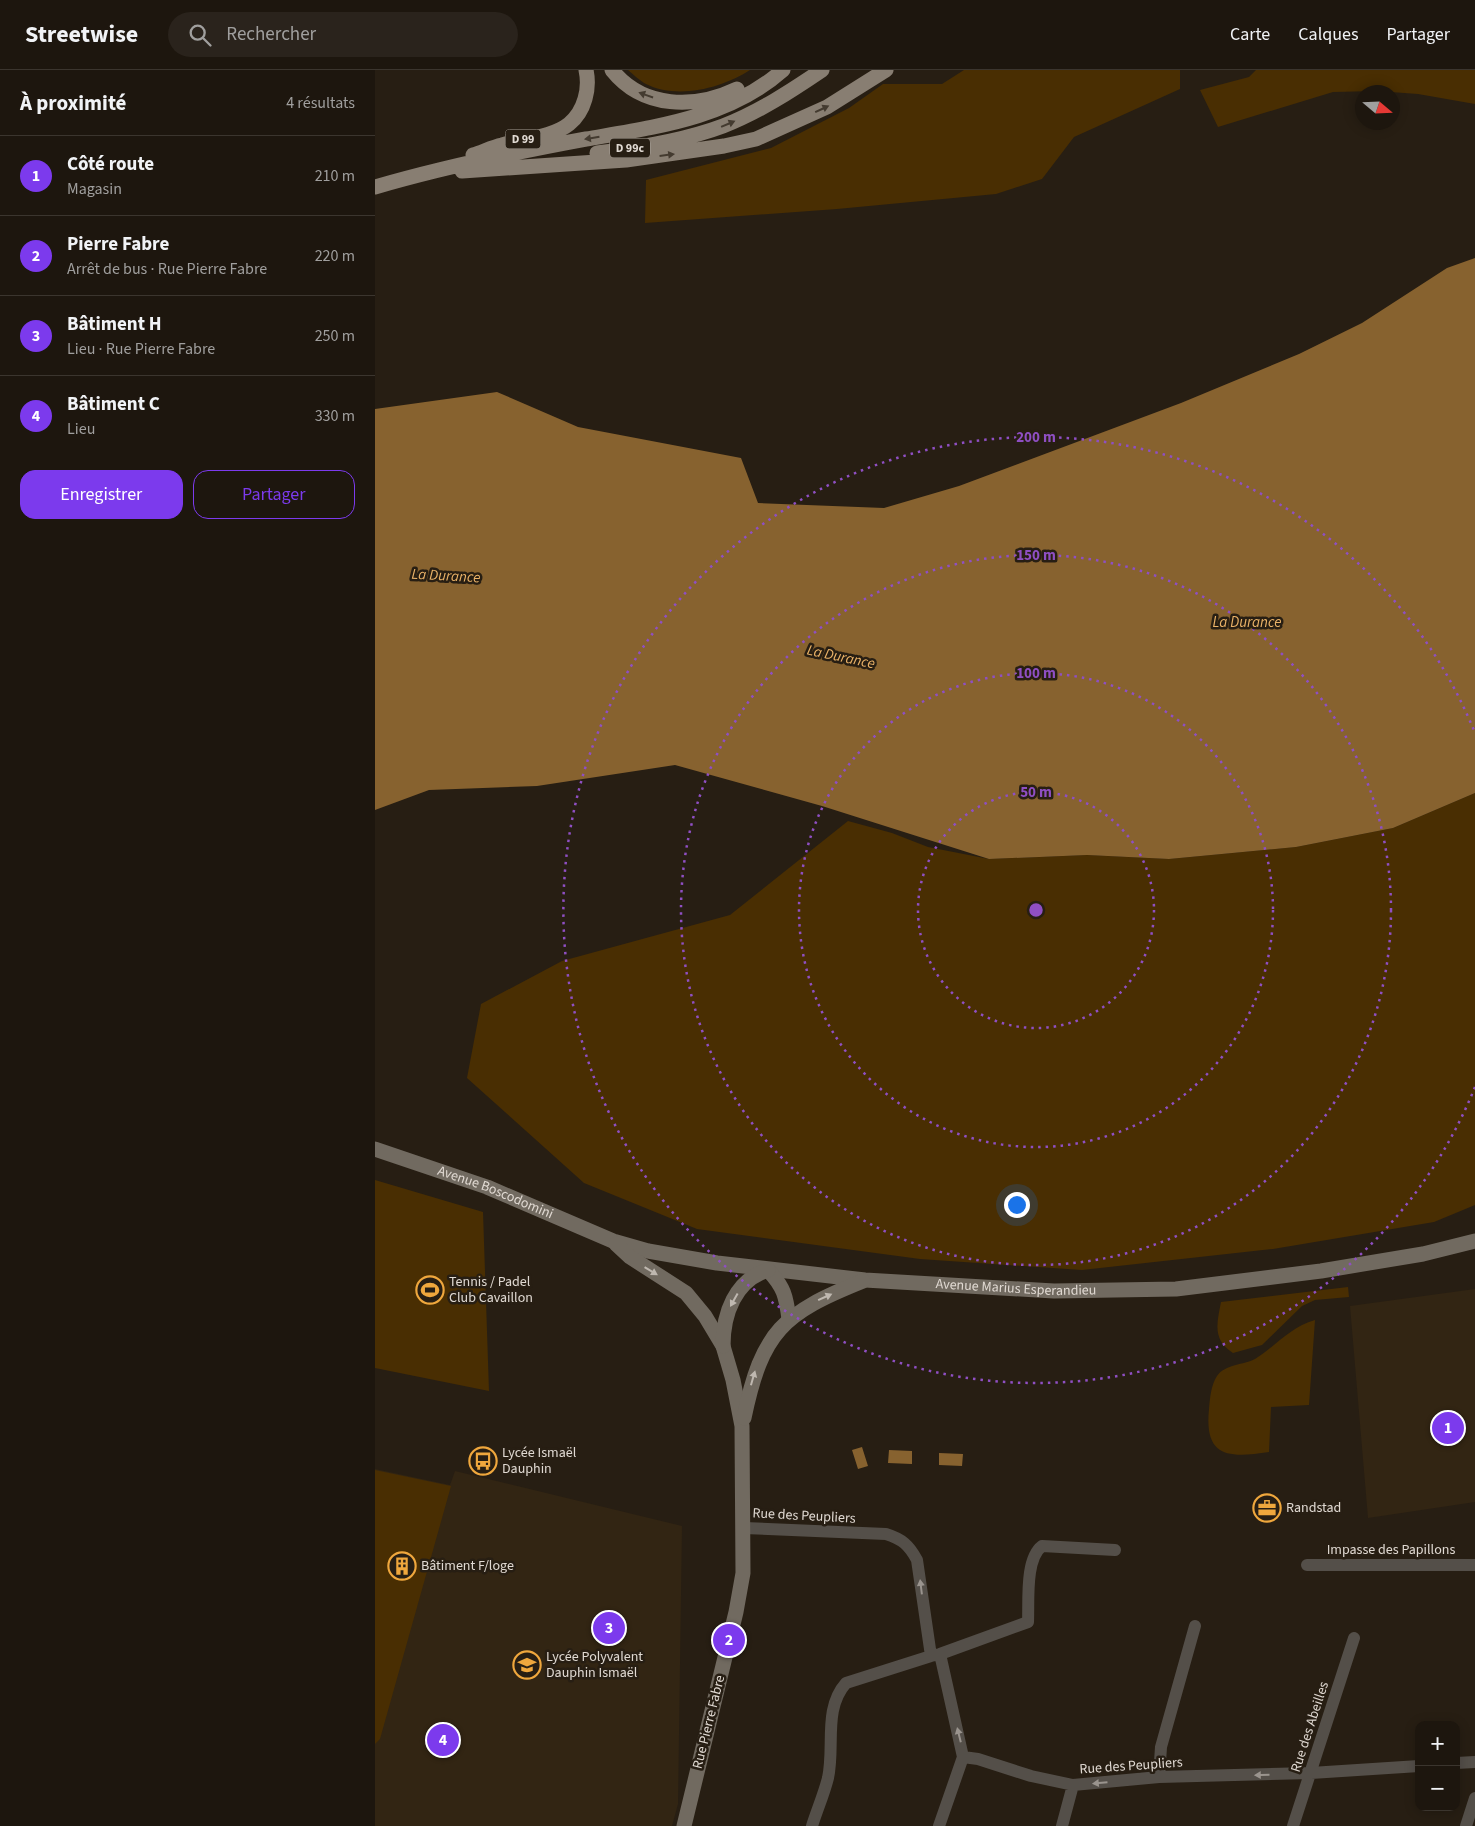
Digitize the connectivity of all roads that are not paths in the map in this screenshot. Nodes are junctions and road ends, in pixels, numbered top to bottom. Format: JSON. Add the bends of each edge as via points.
{"nodes":[{"id":1,"x":586,"y":70,"type":"edge"},
{"id":2,"x":611,"y":70,"type":"edge"},
{"id":3,"x":774,"y":70,"type":"edge"},
{"id":4,"x":783,"y":70,"type":"edge"},
{"id":5,"x":822,"y":70,"type":"edge"},
{"id":6,"x":886,"y":70,"type":"edge"},
{"id":7,"x":462,"y":171,"type":"junction"},
{"id":8,"x":421,"y":174,"type":"junction"},
{"id":9,"x":375,"y":187,"type":"edge"},
{"id":10,"x":375,"y":1149,"type":"edge"},
{"id":11,"x":1475,"y":1240,"type":"edge"},
{"id":12,"x":613,"y":1241,"type":"junction"},
{"id":13,"x":1475,"y":1252,"type":"edge"},
{"id":14,"x":1423,"y":1254,"type":"junction"},
{"id":15,"x":769,"y":1270,"type":"junction"},
{"id":16,"x":865,"y":1280,"type":"junction"},
{"id":17,"x":789,"y":1319,"type":"junction"},
{"id":18,"x":723,"y":1346,"type":"junction"},
{"id":19,"x":743,"y":1426,"type":"junction"},
{"id":20,"x":744,"y":1528,"type":"junction"},
{"id":21,"x":1115,"y":1550,"type":"dead end"},
{"id":22,"x":1307,"y":1565,"type":"dead end"},
{"id":23,"x":1475,"y":1565,"type":"edge"},
{"id":24,"x":1195,"y":1626,"type":"dead end"},
{"id":25,"x":1354,"y":1638,"type":"dead end"},
{"id":26,"x":935,"y":1655,"type":"junction"},
{"id":27,"x":963,"y":1757,"type":"junction"},
{"id":28,"x":1475,"y":1762,"type":"edge"},
{"id":29,"x":1460,"y":1763,"type":"edge"},
{"id":30,"x":1415,"y":1766,"type":"edge"},
{"id":31,"x":1311,"y":1774,"type":"junction"},
{"id":32,"x":1159,"y":1777,"type":"junction"},
{"id":33,"x":1073,"y":1785,"type":"junction"},
{"id":34,"x":1475,"y":1798,"type":"edge"},
{"id":35,"x":684,"y":1826,"type":"edge"},
{"id":36,"x":812,"y":1826,"type":"edge"},
{"id":37,"x":939,"y":1826,"type":"edge"},
{"id":38,"x":1062,"y":1826,"type":"edge"},
{"id":39,"x":1293,"y":1826,"type":"edge"},
{"id":40,"x":1466,"y":1826,"type":"edge"}],
"edges":[{"from":1,"to":8,"type":"main road","number":"D 99","via":[[588,89],[585,101],[569,124]]},
{"from":3,"to":2,"type":"main road","one_way":true,"via":[[722,96],[688,104],[661,100],[632,90]]},
{"from":4,"to":8,"type":"main road","number":"D 99c","one_way":true,"via":[[752,93],[694,117]]},
{"from":7,"to":5,"type":"main road","number":"D 99c","one_way":true,"via":[[678,140],[750,114],[786,95]]},
{"from":7,"to":6,"type":"main road","one_way":true,"via":[[626,160],[732,145],[756,139],[827,107]]},
{"from":7,"to":8,"type":"main road","number":"D 99c"},
{"from":8,"to":9,"type":"main road","number":"D 99c"},
{"from":10,"to":12,"type":"main road","name":"Avenue Boscodomini","via":[[487,1187]]},
{"from":11,"to":14,"type":"main road","name":"Avenue Marius Esperandieu"},
{"from":12,"to":15,"type":"main road","name":"Avenue Marius Esperandieu","via":[[678,1257]]},
{"from":12,"to":18,"type":"main road","one_way":true,"via":[[630,1257],[686,1294],[705,1316]]},
{"from":13,"to":14,"type":"main road","name":"Avenue Marius Esperandieu"},
{"from":14,"to":16,"type":"main road","name":"Avenue Marius Esperandieu","via":[[1211,1286],[1149,1290],[1054,1291]]},
{"from":15,"to":16,"type":"main road","name":"Avenue Marius Esperandieu"},
{"from":15,"to":17,"type":"main road","via":[[780,1282],[786,1296]]},
{"from":15,"to":18,"type":"main road","one_way":true,"via":[[747,1280],[734,1298],[725,1321]]},
{"from":17,"to":16,"type":"main road","one_way":true,"via":[[814,1302]]},
{"from":19,"to":17,"type":"main road","one_way":true,"via":[[753,1375],[771,1340]]},
{"from":18,"to":19,"type":"main road"},
{"from":19,"to":20,"type":"main road","name":"Rue Pierre Fabre"},
{"from":26,"to":20,"type":"street","name":"Rue des Peupliers","one_way":true,"via":[[917,1560],[911,1548],[900,1538],[886,1534]]},
{"from":20,"to":35,"type":"main road","name":"Rue Pierre Fabre","via":[[740,1592]]},
{"from":21,"to":26,"type":"street","via":[[1042,1546],[1031,1562],[1028,1622]]},
{"from":22,"to":23,"type":"street","name":"Impasse des Papillons"},
{"from":24,"to":32,"type":"street","via":[[1161,1747]]},
{"from":25,"to":31,"type":"street","name":"Rue des Abeilles"},
{"from":27,"to":26,"type":"street","name":"Rue des Peupliers","one_way":true},
{"from":26,"to":36,"type":"street","via":[[846,1683],[839,1692],[833,1709],[828,1778]]},
{"from":27,"to":33,"type":"street","name":"Rue des Peupliers"},
{"from":27,"to":37,"type":"street"},
{"from":28,"to":29,"type":"street"},
{"from":30,"to":31,"type":"street","name":"Rue des Peupliers"},
{"from":31,"to":32,"type":"street","name":"Rue des Peupliers","one_way":true},
{"from":31,"to":39,"type":"street","name":"Rue des Abeilles"},
{"from":32,"to":33,"type":"street","name":"Rue des Peupliers","one_way":true},
{"from":33,"to":38,"type":"street"},
{"from":34,"to":40,"type":"street"}]}
